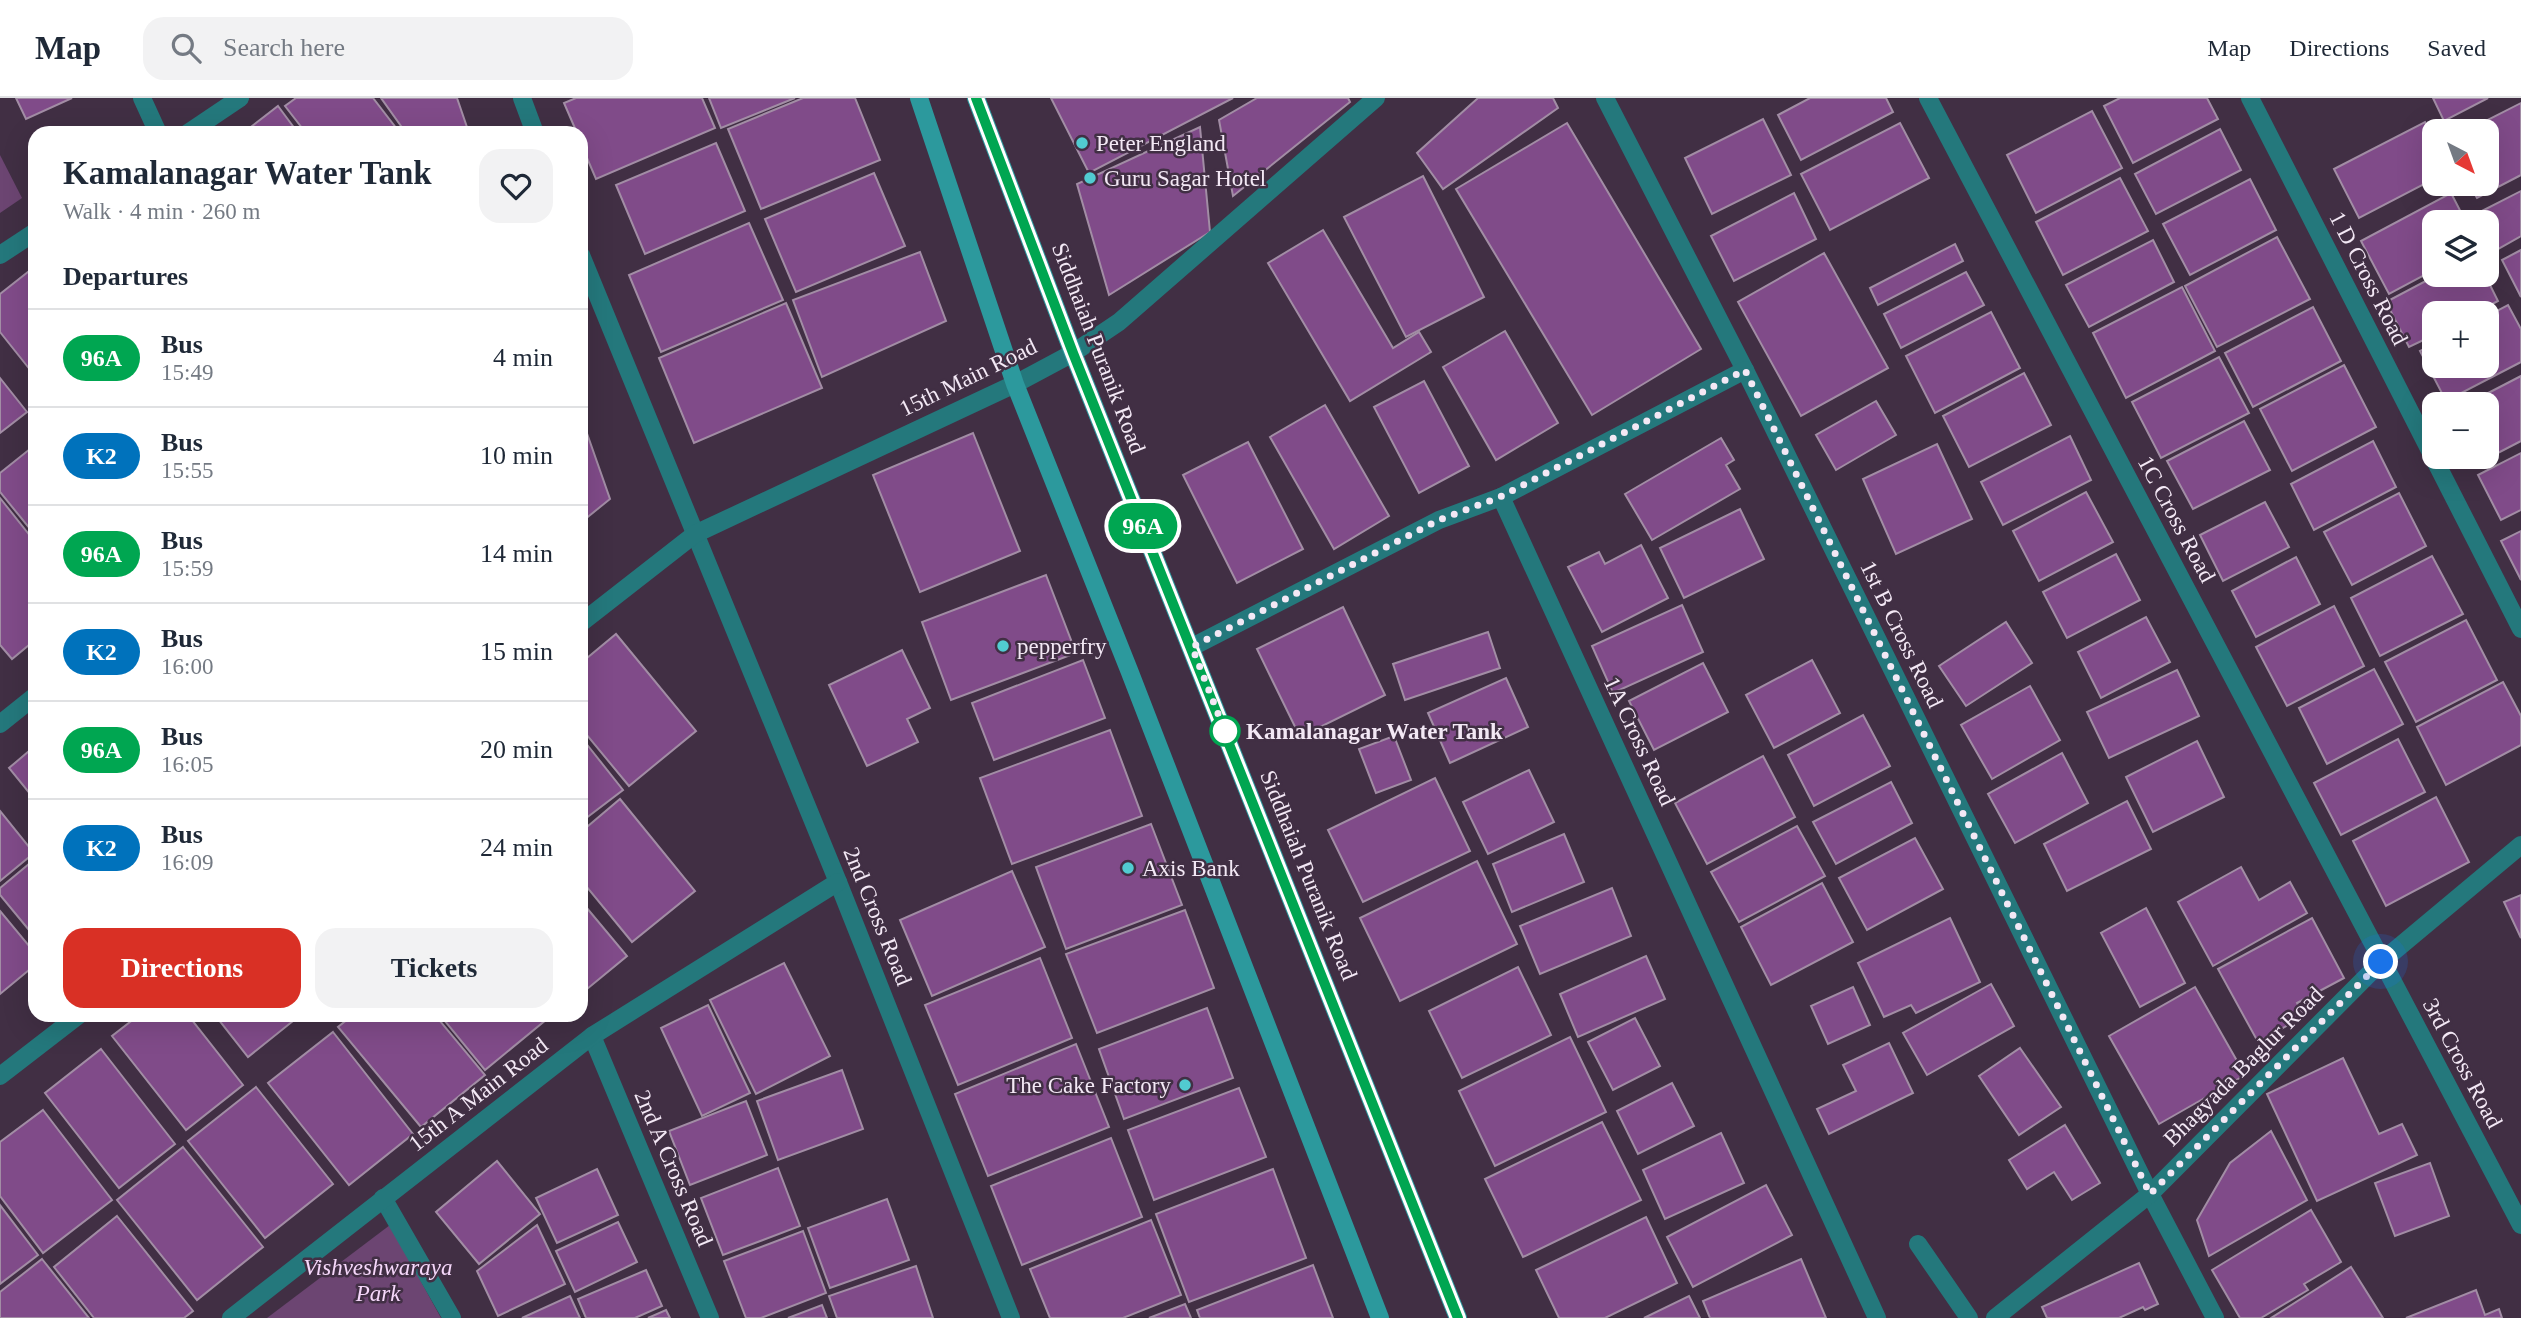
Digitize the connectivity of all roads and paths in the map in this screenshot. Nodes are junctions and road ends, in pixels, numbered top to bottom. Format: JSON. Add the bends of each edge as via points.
{"nodes":[{"id":1,"x":142,"y":98,"type":"edge"},
{"id":2,"x":240,"y":98,"type":"edge"},
{"id":3,"x":522,"y":98,"type":"edge"},
{"id":4,"x":919,"y":98,"type":"edge"},
{"id":5,"x":976,"y":98,"type":"edge"},
{"id":6,"x":1376,"y":98,"type":"edge"},
{"id":7,"x":1605,"y":98,"type":"edge"},
{"id":8,"x":1928,"y":98,"type":"edge"},
{"id":9,"x":2249,"y":98,"type":"edge"},
{"id":10,"x":155,"y":126,"type":"edge"},
{"id":11,"x":198,"y":126,"type":"edge"},
{"id":12,"x":532,"y":126,"type":"edge"},
{"id":13,"x":28,"y":237,"type":"edge"},
{"id":14,"x":0,"y":255,"type":"edge"},
{"id":15,"x":588,"y":276,"type":"edge"},
{"id":16,"x":1073,"y":353,"type":"junction"},
{"id":17,"x":1745,"y":370,"type":"junction"},
{"id":18,"x":1015,"y":384,"type":"junction"},
{"id":19,"x":1500,"y":497,"type":"junction"},
{"id":20,"x":695,"y":534,"type":"junction"},
{"id":21,"x":588,"y":618,"type":"edge"},
{"id":22,"x":2521,"y":629,"type":"edge"},
{"id":23,"x":1192,"y":647,"type":"junction"},
{"id":24,"x":28,"y":702,"type":"edge"},
{"id":25,"x":0,"y":724,"type":"edge"},
{"id":26,"x":2521,"y":845,"type":"edge"},
{"id":27,"x":838,"y":882,"type":"junction"},
{"id":28,"x":2381,"y":962,"type":"junction"},
{"id":29,"x":70,"y":1022,"type":"edge"},
{"id":30,"x":592,"y":1036,"type":"junction"},
{"id":31,"x":0,"y":1076,"type":"edge"},
{"id":32,"x":2150,"y":1194,"type":"junction"},
{"id":33,"x":383,"y":1198,"type":"junction"},
{"id":34,"x":2521,"y":1225,"type":"edge"},
{"id":35,"x":1918,"y":1244,"type":"dead end"},
{"id":36,"x":231,"y":1318,"type":"edge"},
{"id":37,"x":452,"y":1318,"type":"edge"},
{"id":38,"x":710,"y":1318,"type":"edge"},
{"id":39,"x":1012,"y":1318,"type":"edge"},
{"id":40,"x":1380,"y":1318,"type":"edge"},
{"id":41,"x":1458,"y":1318,"type":"edge"},
{"id":42,"x":1877,"y":1318,"type":"edge"},
{"id":43,"x":1969,"y":1318,"type":"edge"},
{"id":44,"x":1995,"y":1318,"type":"edge"},
{"id":45,"x":2215,"y":1318,"type":"edge"}],
"edges":[{"from":1,"to":10,"type":"street"},
{"from":2,"to":11,"type":"street"},
{"from":3,"to":12,"type":"street"},
{"from":4,"to":18,"type":"main road"},
{"from":5,"to":16,"type":"main road","name":"Siddhaiah Puranik Road"},
{"from":6,"to":16,"type":"street","name":"15th Main Road","via":[[1119,322]]},
{"from":7,"to":17,"type":"street","name":"1st B Cross Road"},
{"from":8,"to":28,"type":"street","name":"1C Cross Road"},
{"from":9,"to":22,"type":"street","name":"1 D Cross Road"},
{"from":13,"to":14,"type":"street"},
{"from":15,"to":20,"type":"street","name":"2nd Cross Road"},
{"from":16,"to":18,"type":"street","name":"15th Main Road"},
{"from":16,"to":23,"type":"main road","name":"Siddhaiah Puranik Road"},
{"from":17,"to":19,"type":"street"},
{"from":17,"to":32,"type":"street","name":"1st B Cross Road"},
{"from":18,"to":20,"type":"street","name":"15th Main Road"},
{"from":18,"to":40,"type":"main road"},
{"from":19,"to":23,"type":"street","via":[[1439,520]]},
{"from":19,"to":42,"type":"street","name":"1A Cross Road"},
{"from":20,"to":21,"type":"street","name":"15th Main Road"},
{"from":20,"to":27,"type":"street","name":"2nd Cross Road"},
{"from":23,"to":41,"type":"main road","name":"Siddhaiah Puranik Road"},
{"from":24,"to":25,"type":"street"},
{"from":26,"to":28,"type":"street","name":"Bhagyada Baglur Road"},
{"from":27,"to":30,"type":"street","name":"15th A Main Road"},
{"from":27,"to":39,"type":"street","name":"2nd Cross Road"},
{"from":28,"to":32,"type":"street","name":"Bhagyada Baglur Road"},
{"from":28,"to":34,"type":"street","name":"3rd Cross Road"},
{"from":29,"to":31,"type":"street"},
{"from":30,"to":33,"type":"street","name":"15th A Main Road"},
{"from":30,"to":38,"type":"street","name":"2nd A Cross Road"},
{"from":32,"to":44,"type":"street","name":"Bhagyada Baglur Road"},
{"from":32,"to":45,"type":"street","name":"1st B Cross Road"},
{"from":33,"to":36,"type":"street","name":"15th A Main Road"},
{"from":33,"to":37,"type":"street"},
{"from":35,"to":43,"type":"street"}]}
